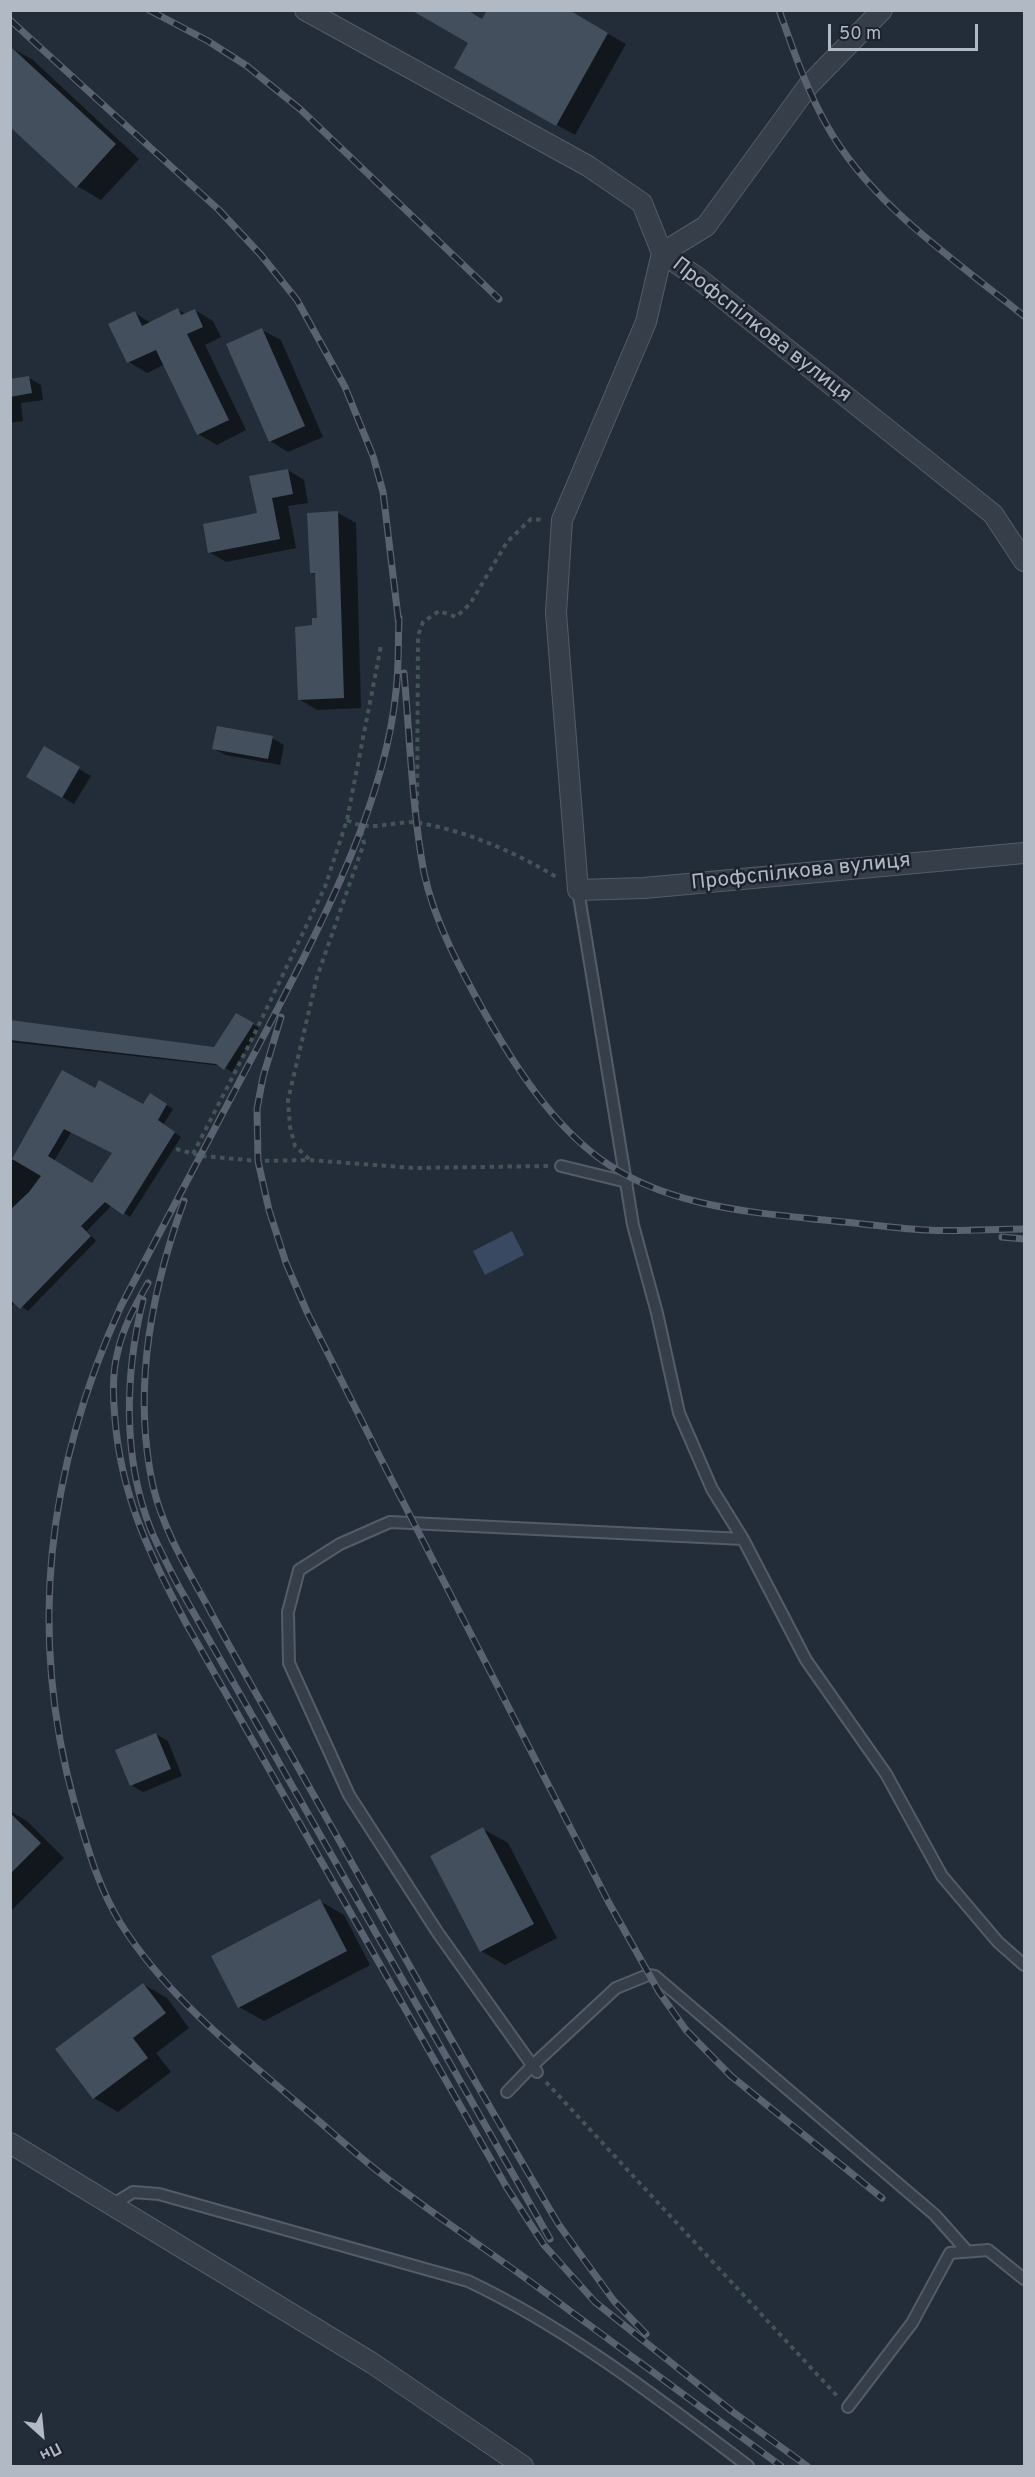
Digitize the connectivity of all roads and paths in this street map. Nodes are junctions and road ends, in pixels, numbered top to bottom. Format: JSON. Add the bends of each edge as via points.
{"nodes":[{"id":1,"x":305,"y":10,"type":"edge"},
{"id":2,"x":882,"y":10,"type":"edge"},
{"id":3,"x":662,"y":254,"type":"junction"},
{"id":4,"x":562,"y":520,"type":"junction"},
{"id":5,"x":1024,"y":561,"type":"edge"},
{"id":6,"x":381,"y":646,"type":"dead end"},
{"id":7,"x":347,"y":820,"type":"junction"},
{"id":8,"x":417,"y":823,"type":"junction"},
{"id":9,"x":360,"y":827,"type":"junction"},
{"id":10,"x":1024,"y":853,"type":"edge"},
{"id":11,"x":578,"y":890,"type":"junction"},
{"id":12,"x":176,"y":1149,"type":"dead end"},
{"id":13,"x":193,"y":1154,"type":"junction"},
{"id":14,"x":309,"y":1160,"type":"junction"},
{"id":15,"x":561,"y":1166,"type":"joint"},
{"id":16,"x":627,"y":1182,"type":"junction"},
{"id":17,"x":743,"y":1539,"type":"junction"},
{"id":18,"x":1024,"y":1965,"type":"edge"},
{"id":19,"x":534,"y":2069,"type":"junction"},
{"id":20,"x":507,"y":2092,"type":"dead end"},
{"id":21,"x":10,"y":2143,"type":"edge"},
{"id":22,"x":112,"y":2205,"type":"junction"},
{"id":23,"x":967,"y":2252,"type":"junction"},
{"id":24,"x":1024,"y":2279,"type":"edge"},
{"id":25,"x":848,"y":2407,"type":"joint"},
{"id":26,"x":523,"y":2466,"type":"edge"},
{"id":27,"x":748,"y":2466,"type":"edge"}],
"edges":[{"from":1,"to":3,"type":"street","name":"Профспілкова вулиця","via":[[588,166],[642,203]]},
{"from":2,"to":3,"type":"street","via":[[808,86],[706,226]]},
{"from":3,"to":4,"type":"street","via":[[646,322]]},
{"from":3,"to":5,"type":"street","name":"Профспілкова вулиця","via":[[698,278],[993,514]]},
{"from":4,"to":8,"type":"path","via":[[531,519],[507,542],[470,604],[456,617],[439,611],[423,622],[418,636]]},
{"from":4,"to":11,"type":"street","via":[[556,613]]},
{"from":6,"to":7,"type":"path"},
{"from":7,"to":9,"type":"path"},
{"from":7,"to":13,"type":"path","via":[[326,887]]},
{"from":8,"to":9,"type":"path"},
{"from":8,"to":11,"type":"path","via":[[475,837]]},
{"from":9,"to":14,"type":"path","via":[[364,843],[317,977],[288,1100],[295,1146]]},
{"from":10,"to":11,"type":"street","name":"Профспілкова вулиця","via":[[644,888]]},
{"from":11,"to":16,"type":"lane"},
{"from":12,"to":13,"type":"path"},
{"from":13,"to":14,"type":"path","via":[[258,1161]]},
{"from":14,"to":15,"type":"path","via":[[414,1168]]},
{"from":15,"to":16,"type":"lane"},
{"from":16,"to":17,"type":"lane","via":[[633,1225],[679,1413],[712,1489]]},
{"from":17,"to":18,"type":"lane","via":[[806,1660],[886,1774],[942,1876],[998,1942]]},
{"from":17,"to":19,"type":"lane","via":[[390,1522],[340,1544],[299,1570],[288,1612],[290,1663],[349,1795]]},
{"from":19,"to":20,"type":"lane"},
{"from":19,"to":23,"type":"lane","via":[[616,1988],[648,1975],[655,1976],[935,2215]]},
{"from":19,"to":25,"type":"path"},
{"from":21,"to":22,"type":"street"},
{"from":22,"to":26,"type":"street","via":[[372,2363]]},
{"from":22,"to":27,"type":"lane","via":[[133,2192],[159,2194],[468,2281],[509,2300],[625,2376]]},
{"from":23,"to":24,"type":"lane","via":[[988,2250]]},
{"from":23,"to":25,"type":"lane","via":[[950,2253],[912,2323]]}]}
